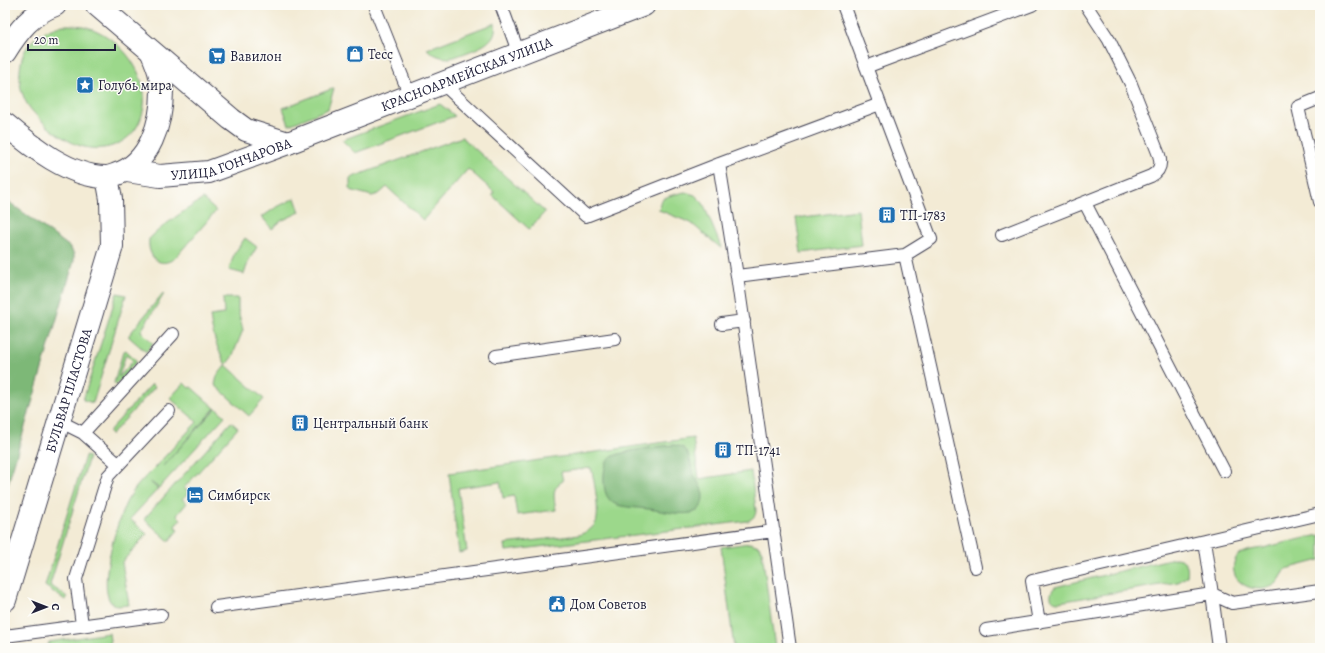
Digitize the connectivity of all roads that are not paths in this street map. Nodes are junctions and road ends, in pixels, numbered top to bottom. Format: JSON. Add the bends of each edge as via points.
{"nodes":[{"id":1,"x":55,"y":5,"type":"edge"},
{"id":2,"x":97,"y":5,"type":"edge"},
{"id":3,"x":501,"y":5,"type":"edge"},
{"id":4,"x":644,"y":5,"type":"edge"},
{"id":5,"x":843,"y":5,"type":"edge"},
{"id":6,"x":1032,"y":5,"type":"edge"},
{"id":7,"x":1086,"y":5,"type":"edge"},
{"id":8,"x":375,"y":8,"type":"dead end"},
{"id":9,"x":5,"y":52,"type":"edge"},
{"id":10,"x":152,"y":53,"type":"junction"},
{"id":11,"x":519,"y":54,"type":"junction"},
{"id":12,"x":866,"y":67,"type":"junction"},
{"id":13,"x":442,"y":83,"type":"junction"},
{"id":14,"x":410,"y":96,"type":"junction"},
{"id":15,"x":1320,"y":98,"type":"edge"},
{"id":16,"x":880,"y":104,"type":"junction"},
{"id":17,"x":5,"y":124,"type":"edge"},
{"id":18,"x":288,"y":143,"type":"junction"},
{"id":19,"x":719,"y":164,"type":"junction"},
{"id":20,"x":127,"y":171,"type":"junction"},
{"id":21,"x":107,"y":177,"type":"junction"},
{"id":22,"x":1085,"y":202,"type":"junction"},
{"id":23,"x":1320,"y":202,"type":"edge"},
{"id":24,"x":1002,"y":235,"type":"dead end"},
{"id":25,"x":905,"y":255,"type":"junction"},
{"id":26,"x":737,"y":276,"type":"junction"},
{"id":27,"x":744,"y":321,"type":"junction"},
{"id":28,"x":722,"y":324,"type":"dead end"},
{"id":29,"x":173,"y":334,"type":"dead end"},
{"id":30,"x":615,"y":339,"type":"dead end"},
{"id":31,"x":496,"y":356,"type":"dead end"},
{"id":32,"x":169,"y":410,"type":"dead end"},
{"id":33,"x":59,"y":421,"type":"junction"},
{"id":34,"x":83,"y":433,"type":"junction"},
{"id":35,"x":118,"y":464,"type":"junction"},
{"id":36,"x":1224,"y":471,"type":"dead end"},
{"id":37,"x":1320,"y":514,"type":"edge"},
{"id":38,"x":774,"y":531,"type":"junction"},
{"id":39,"x":1204,"y":542,"type":"junction"},
{"id":40,"x":976,"y":567,"type":"dead end"},
{"id":41,"x":1320,"y":591,"type":"edge"},
{"id":42,"x":1212,"y":594,"type":"junction"},
{"id":43,"x":5,"y":600,"type":"edge"},
{"id":44,"x":216,"y":607,"type":"dead end"},
{"id":45,"x":162,"y":615,"type":"dead end"},
{"id":46,"x":1039,"y":622,"type":"junction"},
{"id":47,"x":82,"y":625,"type":"junction"},
{"id":48,"x":986,"y":630,"type":"dead end"},
{"id":49,"x":5,"y":636,"type":"edge"},
{"id":50,"x":790,"y":648,"type":"edge"},
{"id":51,"x":1219,"y":648,"type":"edge"}],
"edges":[{"from":1,"to":9,"type":"main road","via":[[31,18],[20,29]]},
{"from":2,"to":10,"type":"main road","name":"УЛИЦА ГОНЧАРОВА"},
{"from":3,"to":11,"type":"lane"},
{"from":4,"to":11,"type":"main road","name":"КРАСНОАРМЕЙСКАЯ УЛИЦА"},
{"from":5,"to":12,"type":"lane"},
{"from":6,"to":12,"type":"lane"},
{"from":7,"to":22,"type":"lane","via":[[1109,40],[1131,84],[1161,165],[1151,176]]},
{"from":8,"to":14,"type":"lane"},
{"from":10,"to":18,"type":"main road","name":"УЛИЦА ГОНЧАРОВА","via":[[246,130]]},
{"from":10,"to":20,"type":"main road","via":[[159,70],[162,108],[158,126],[149,144],[139,160]]},
{"from":11,"to":13,"type":"main road","name":"КРАСНОАРМЕЙСКАЯ УЛИЦА"},
{"from":12,"to":16,"type":"lane"},
{"from":13,"to":14,"type":"main road","name":"КРАСНОАРМЕЙСКАЯ УЛИЦА"},
{"from":13,"to":19,"type":"lane","via":[[586,216]]},
{"from":14,"to":18,"type":"main road","name":"КРАСНОАРМЕЙСКАЯ УЛИЦА"},
{"from":15,"to":23,"type":"lane","via":[[1298,107]]},
{"from":16,"to":19,"type":"lane"},
{"from":16,"to":25,"type":"lane","via":[[931,239]]},
{"from":17,"to":21,"type":"main road","via":[[20,137],[68,168]]},
{"from":18,"to":20,"type":"main road","name":"УЛИЦА ГОНЧАРОВА","via":[[209,172],[160,176]]},
{"from":19,"to":26,"type":"lane"},
{"from":20,"to":21,"type":"main road"},
{"from":21,"to":33,"type":"main road","name":"БУЛЬВАР ПЛАСТОВА","via":[[111,199],[112,246]]},
{"from":22,"to":24,"type":"lane"},
{"from":22,"to":36,"type":"lane"},
{"from":25,"to":26,"type":"lane"},
{"from":25,"to":40,"type":"lane"},
{"from":26,"to":27,"type":"lane"},
{"from":27,"to":28,"type":"lane"},
{"from":27,"to":38,"type":"lane"},
{"from":29,"to":34,"type":"lane"},
{"from":30,"to":31,"type":"lane"},
{"from":32,"to":35,"type":"lane"},
{"from":33,"to":34,"type":"lane"},
{"from":33,"to":43,"type":"main road","name":"БУЛЬВАР ПЛАСТОВА"},
{"from":34,"to":35,"type":"lane"},
{"from":35,"to":47,"type":"lane","via":[[108,476],[76,579]]},
{"from":37,"to":39,"type":"lane"},
{"from":38,"to":44,"type":"lane"},
{"from":38,"to":50,"type":"lane"},
{"from":39,"to":42,"type":"lane"},
{"from":39,"to":46,"type":"lane","via":[[1032,581]]},
{"from":41,"to":42,"type":"lane","via":[[1232,603]]},
{"from":42,"to":46,"type":"lane"},
{"from":42,"to":51,"type":"lane"},
{"from":45,"to":47,"type":"lane"},
{"from":46,"to":48,"type":"lane"},
{"from":47,"to":49,"type":"lane"}]}
